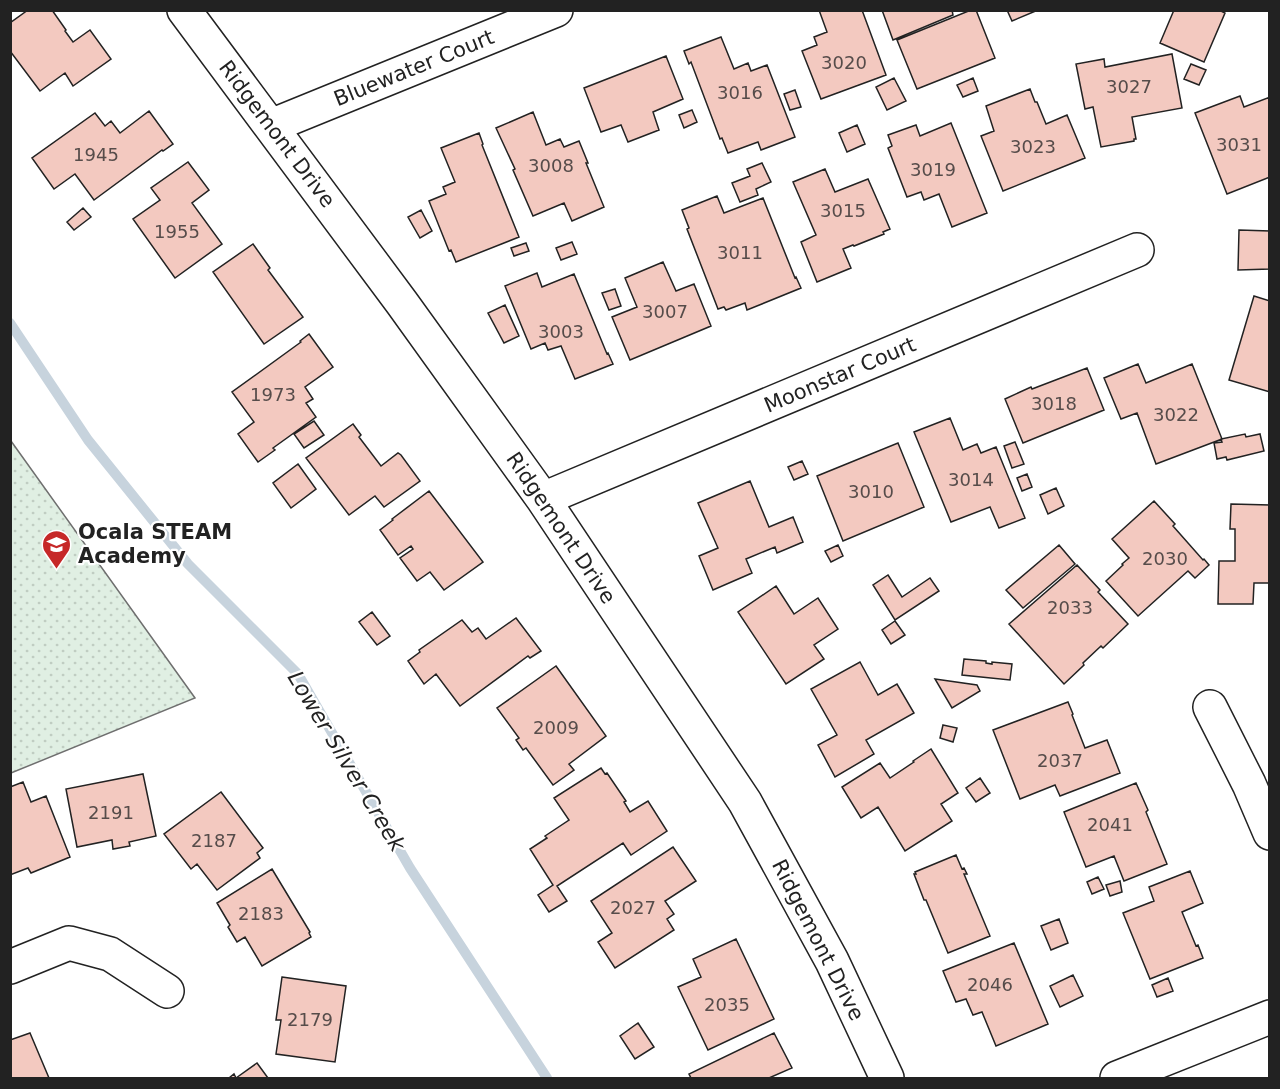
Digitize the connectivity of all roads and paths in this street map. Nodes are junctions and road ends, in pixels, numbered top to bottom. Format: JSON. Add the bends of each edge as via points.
{"nodes":[{"id":1,"x":184,"y":10,"type":"edge"},
{"id":2,"x":556,"y":10,"type":"edge"},
{"id":3,"x":271,"y":126,"type":"junction"},
{"id":4,"x":1137,"y":250,"type":"dead end"},
{"id":5,"x":543,"y":500,"type":"junction"},
{"id":6,"x":1210,"y":707,"type":"dead end"},
{"id":7,"x":1269,"y":833,"type":"edge"},
{"id":8,"x":10,"y":967,"type":"edge"},
{"id":9,"x":167,"y":991,"type":"dead end"},
{"id":10,"x":1269,"y":1017,"type":"edge"},
{"id":11,"x":887,"y":1078,"type":"edge"},
{"id":12,"x":1117,"y":1078,"type":"edge"}],
"edges":[{"from":1,"to":3,"type":"street","name":"Ridgemont Drive"},
{"from":2,"to":3,"type":"street","name":"Bluewater Court"},
{"from":3,"to":5,"type":"street","name":"Ridgemont Drive"},
{"from":4,"to":5,"type":"street","name":"Moonstar Court"},
{"from":5,"to":11,"type":"street","name":"Ridgemont Drive","via":[[745,802],[831,961]]},
{"from":6,"to":7,"type":"street"},
{"from":8,"to":9,"type":"street","via":[[69,943],[110,954]]},
{"from":10,"to":12,"type":"street"}]}
